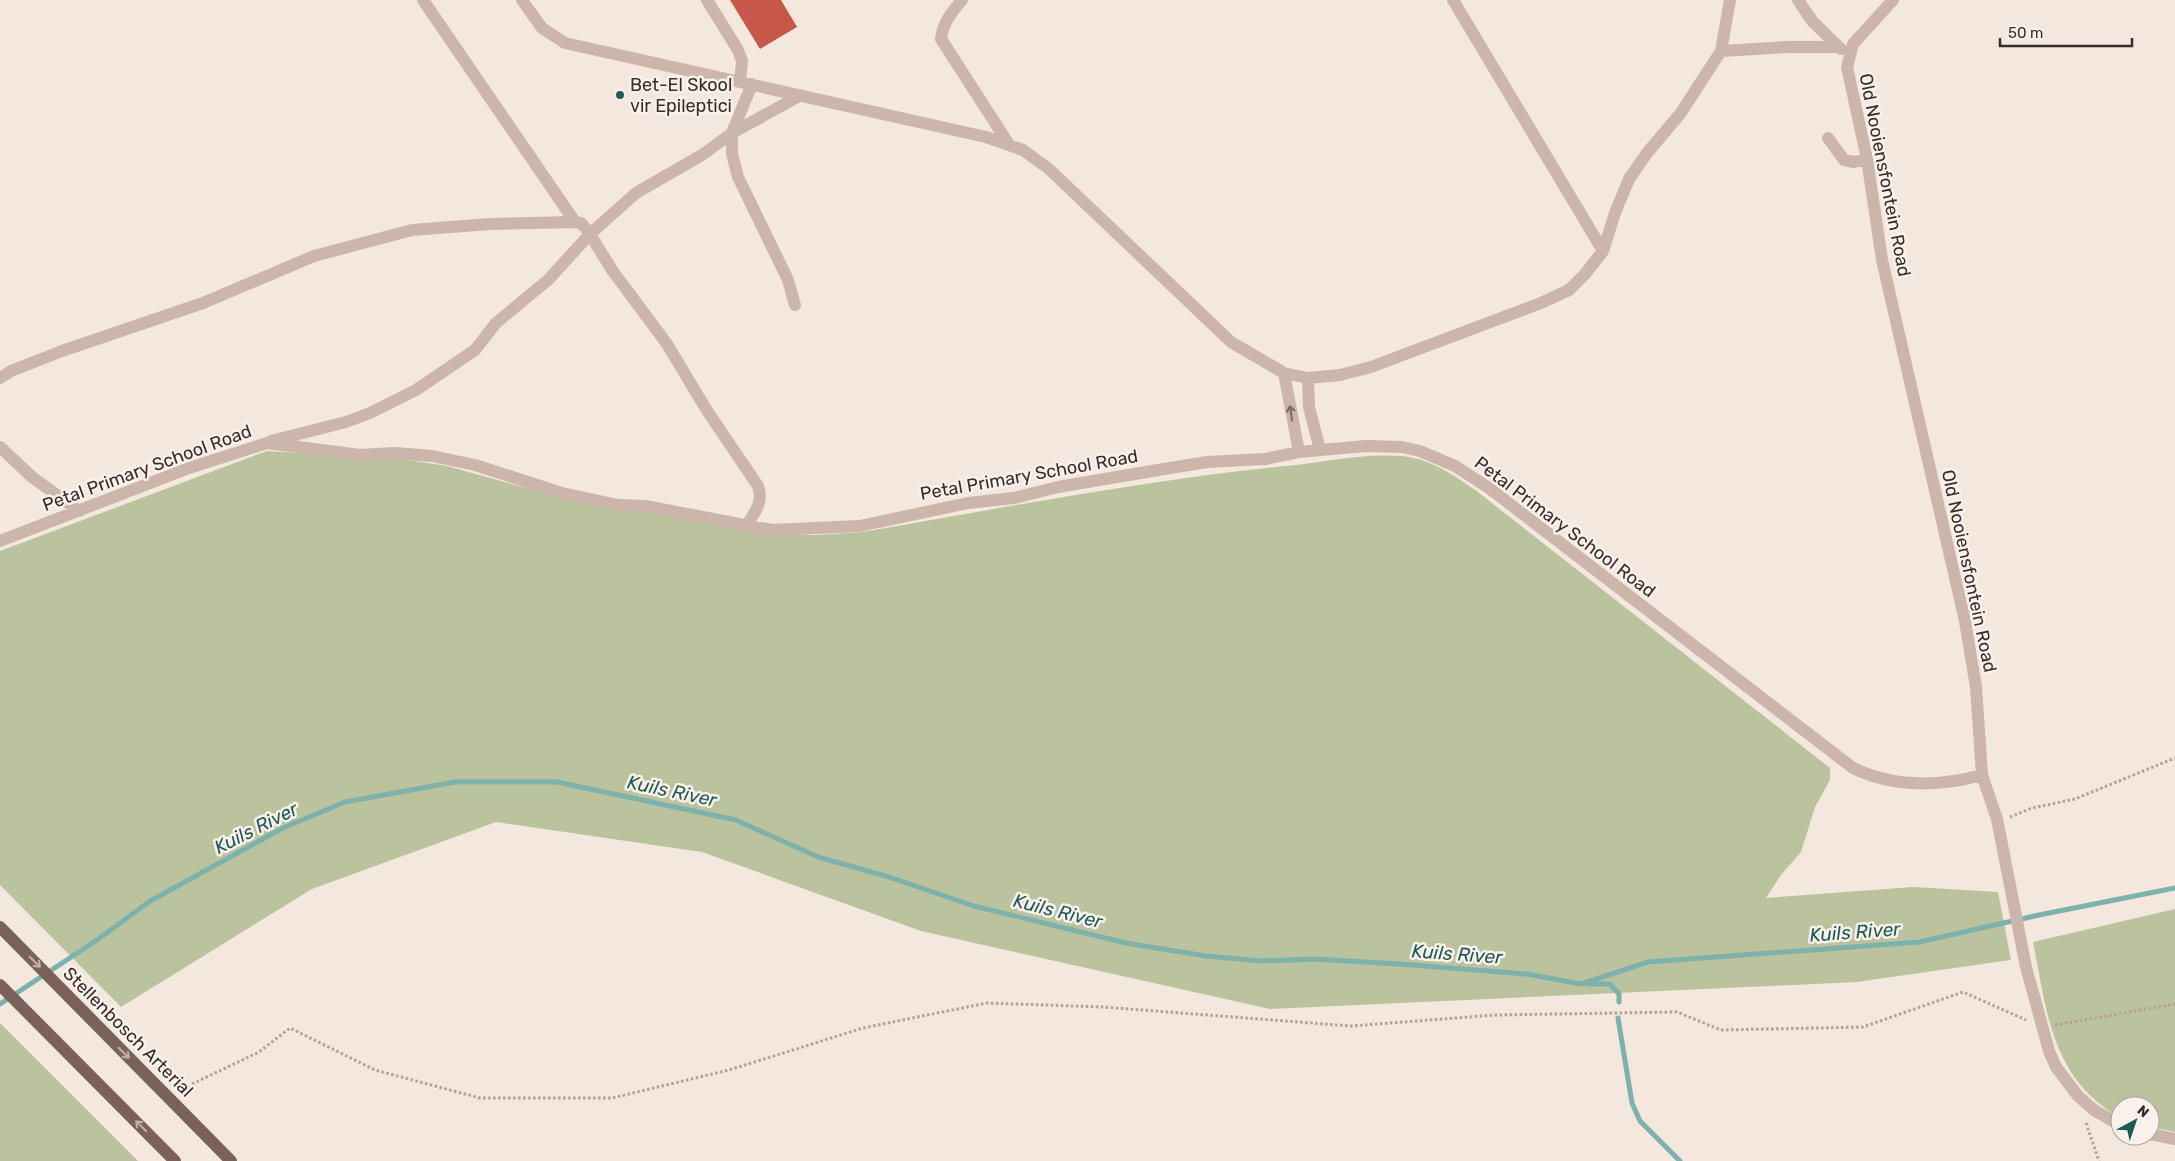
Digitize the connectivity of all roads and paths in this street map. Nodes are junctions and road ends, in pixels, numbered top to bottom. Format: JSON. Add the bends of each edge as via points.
{"nodes":[{"id":1,"x":423,"y":0,"type":"edge"},
{"id":2,"x":522,"y":0,"type":"edge"},
{"id":3,"x":707,"y":0,"type":"edge"},
{"id":4,"x":962,"y":0,"type":"edge"},
{"id":5,"x":1453,"y":0,"type":"edge"},
{"id":6,"x":1730,"y":0,"type":"edge"},
{"id":7,"x":1798,"y":0,"type":"edge"},
{"id":8,"x":1893,"y":0,"type":"edge"},
{"id":9,"x":1843,"y":50,"type":"junction"},
{"id":10,"x":1721,"y":51,"type":"junction"},
{"id":11,"x":746,"y":83,"type":"junction"},
{"id":12,"x":801,"y":95,"type":"junction"},
{"id":13,"x":732,"y":133,"type":"junction"},
{"id":14,"x":1828,"y":138,"type":"dead end"},
{"id":15,"x":1008,"y":143,"type":"junction"},
{"id":16,"x":1867,"y":159,"type":"junction"},
{"id":17,"x":575,"y":222,"type":"junction"},
{"id":18,"x":590,"y":234,"type":"junction"},
{"id":19,"x":1603,"y":251,"type":"junction"},
{"id":20,"x":795,"y":305,"type":"dead end"},
{"id":21,"x":1284,"y":373,"type":"junction"},
{"id":22,"x":0,"y":378,"type":"edge"},
{"id":23,"x":1308,"y":378,"type":"junction"},
{"id":24,"x":266,"y":443,"type":"junction"},
{"id":25,"x":0,"y":447,"type":"edge"},
{"id":26,"x":1320,"y":450,"type":"junction"},
{"id":27,"x":1299,"y":452,"type":"junction"},
{"id":28,"x":78,"y":511,"type":"junction"},
{"id":29,"x":746,"y":526,"type":"junction"},
{"id":30,"x":0,"y":541,"type":"edge"},
{"id":31,"x":2175,"y":758,"type":"edge"},
{"id":32,"x":1982,"y":775,"type":"junction"},
{"id":33,"x":1998,"y":819,"type":"junction"},
{"id":34,"x":0,"y":927,"type":"edge"},
{"id":35,"x":0,"y":985,"type":"edge"},
{"id":36,"x":2175,"y":1004,"type":"edge"},
{"id":37,"x":2042,"y":1028,"type":"junction"},
{"id":38,"x":192,"y":1084,"type":"dead end"},
{"id":39,"x":2078,"y":1096,"type":"junction"},
{"id":40,"x":2110,"y":1119,"type":"edge"},
{"id":41,"x":2160,"y":1136,"type":"edge"},
{"id":42,"x":2175,"y":1139,"type":"edge"},
{"id":43,"x":175,"y":1161,"type":"edge"},
{"id":44,"x":231,"y":1161,"type":"edge"},
{"id":45,"x":2099,"y":1161,"type":"edge"}],
"edges":[{"from":1,"to":17,"type":"street"},
{"from":2,"to":11,"type":"street","via":[[542,28],[565,43]]},
{"from":3,"to":11,"type":"street","via":[[738,50]]},
{"from":4,"to":15,"type":"street","via":[[947,18],[941,39]]},
{"from":5,"to":19,"type":"street"},
{"from":6,"to":10,"type":"street"},
{"from":7,"to":9,"type":"street","via":[[1813,22]]},
{"from":8,"to":9,"type":"street"},
{"from":9,"to":10,"type":"street","via":[[1787,47]]},
{"from":9,"to":16,"type":"street","name":"Old Nooiensfontein Road"},
{"from":10,"to":19,"type":"street","via":[[1680,114],[1629,179]]},
{"from":11,"to":12,"type":"street"},
{"from":11,"to":13,"type":"street"},
{"from":12,"to":13,"type":"street"},
{"from":12,"to":15,"type":"street"},
{"from":13,"to":18,"type":"street","via":[[702,155],[636,193]]},
{"from":13,"to":20,"type":"street","via":[[732,154],[738,177],[788,280]]},
{"from":14,"to":16,"type":"street","via":[[1844,160]]},
{"from":15,"to":21,"type":"street","via":[[1049,169],[1231,342]]},
{"from":16,"to":32,"type":"street","name":"Old Nooiensfontein Road","via":[[1882,260],[1965,621],[1976,687]]},
{"from":17,"to":18,"type":"street","via":[[585,226]]},
{"from":17,"to":22,"type":"street","via":[[412,230],[314,256],[203,303],[62,352]]},
{"from":18,"to":24,"type":"street","via":[[548,280],[496,323],[476,350],[428,382],[361,417]]},
{"from":18,"to":29,"type":"street","via":[[612,270],[667,344],[758,486],[761,493],[759,502]]},
{"from":19,"to":23,"type":"street","via":[[1569,290],[1542,303],[1371,367],[1340,375]]},
{"from":21,"to":23,"type":"street"},
{"from":27,"to":21,"type":"street","one_way":true},
{"from":23,"to":26,"type":"street","via":[[1309,407]]},
{"from":24,"to":28,"type":"street","name":"Petal Primary School Road","via":[[189,468]]},
{"from":24,"to":29,"type":"street","name":"Petal Primary School Road","via":[[360,455],[432,456],[474,465],[562,493]]},
{"from":25,"to":28,"type":"street","via":[[32,477]]},
{"from":26,"to":27,"type":"street","name":"Petal Primary School Road"},
{"from":26,"to":32,"type":"street","name":"Petal Primary School Road","via":[[1402,447],[1438,457],[1472,477],[1853,768],[1880,780],[1911,785]]},
{"from":27,"to":29,"type":"street","name":"Petal Primary School Road","via":[[1097,479],[860,526],[772,530]]},
{"from":28,"to":30,"type":"street","name":"Petal Primary School Road"},
{"from":31,"to":33,"type":"path","via":[[2075,799]]},
{"from":32,"to":33,"type":"street","name":"Old Nooiensfontein Road"},
{"from":33,"to":37,"type":"street","name":"Old Nooiensfontein Road","via":[[2026,967]]},
{"from":34,"to":44,"type":"main road","name":"Stellenbosch Arterial","one_way":true},
{"from":43,"to":35,"type":"main road","one_way":true},
{"from":36,"to":37,"type":"path"},
{"from":37,"to":38,"type":"path","via":[[1963,992],[1863,1026],[1721,1030],[1677,1012],[1495,1015],[1351,1026],[1103,1007],[987,1003],[863,1028],[729,1070],[612,1098],[480,1098],[375,1070],[290,1028],[259,1052]]},
{"from":37,"to":39,"type":"street","name":"Old Nooiensfontein Road","via":[[2056,1068]]},
{"from":39,"to":40,"type":"street","name":"Old Nooiensfontein Road"},
{"from":39,"to":45,"type":"path"},
{"from":41,"to":42,"type":"street"}]}
